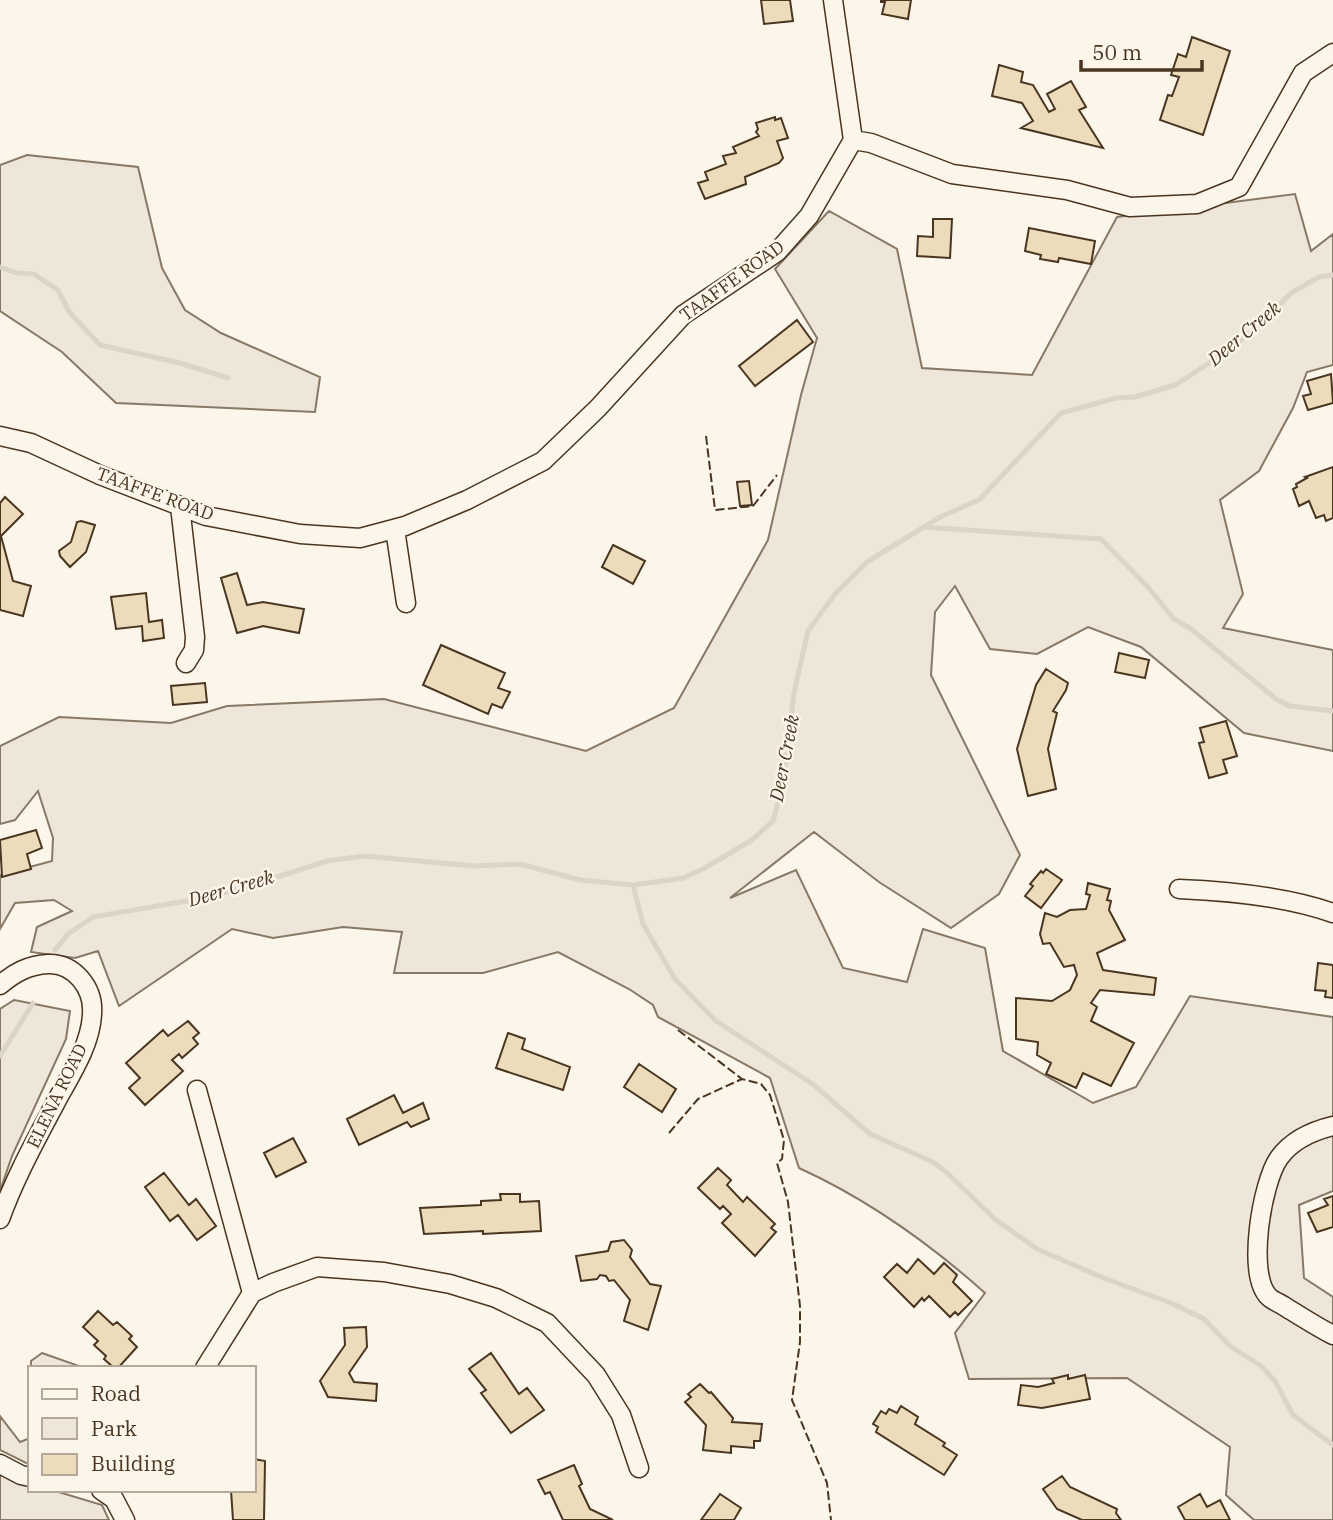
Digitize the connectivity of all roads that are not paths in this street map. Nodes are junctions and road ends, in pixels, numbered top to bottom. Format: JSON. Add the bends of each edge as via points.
{"nodes":[{"id":1,"x":833,"y":0,"type":"edge"},
{"id":2,"x":1333,"y":53,"type":"edge"},
{"id":3,"x":853,"y":141,"type":"junction"},
{"id":4,"x":0,"y":436,"type":"edge"},
{"id":5,"x":180,"y":506,"type":"junction"},
{"id":6,"x":395,"y":529,"type":"junction"},
{"id":7,"x":406,"y":603,"type":"dead end"},
{"id":8,"x":187,"y":663,"type":"dead end"},
{"id":9,"x":1179,"y":890,"type":"dead end"},
{"id":10,"x":1333,"y":913,"type":"edge"},
{"id":11,"x":0,"y":985,"type":"edge"},
{"id":12,"x":197,"y":1090,"type":"dead end"},
{"id":13,"x":1333,"y":1126,"type":"edge"},
{"id":14,"x":0,"y":1219,"type":"edge"},
{"id":15,"x":252,"y":1293,"type":"junction"},
{"id":16,"x":1333,"y":1335,"type":"edge"},
{"id":17,"x":206,"y":1366,"type":"edge"},
{"id":18,"x":0,"y":1464,"type":"edge"},
{"id":19,"x":639,"y":1468,"type":"dead end"},
{"id":20,"x":28,"y":1477,"type":"edge"},
{"id":21,"x":112,"y":1493,"type":"edge"},
{"id":22,"x":125,"y":1520,"type":"edge"}],
"edges":[{"from":1,"to":3,"type":"street"},
{"from":2,"to":3,"type":"street","via":[[1303,73],[1240,187],[1197,204],[1130,207],[1067,190],[952,174],[871,143]]},
{"from":3,"to":6,"type":"street","name":"TAAFFE ROAD","via":[[809,216],[777,252],[683,315],[543,461]]},
{"from":4,"to":5,"type":"street","name":"TAAFFE ROAD","via":[[31,443]]},
{"from":5,"to":6,"type":"street","name":"TAAFFE ROAD","via":[[206,516],[300,534],[360,538]]},
{"from":5,"to":8,"type":"street","via":[[195,637]]},
{"from":6,"to":7,"type":"street"},
{"from":9,"to":10,"type":"street","via":[[1220,891]]},
{"from":11,"to":14,"type":"street","name":"ELENA ROAD","via":[[33,965],[57,964],[88,990],[92,1014],[80,1055],[11,1188]]},
{"from":12,"to":15,"type":"street"},
{"from":13,"to":16,"type":"street","via":[[1294,1143],[1279,1158],[1262,1205],[1258,1256],[1260,1283],[1269,1297]]},
{"from":15,"to":17,"type":"street"},
{"from":15,"to":19,"type":"street","via":[[317,1267],[384,1272],[496,1298],[547,1323],[596,1375],[621,1416]]},
{"from":18,"to":20,"type":"street"},
{"from":21,"to":22,"type":"street"}]}
